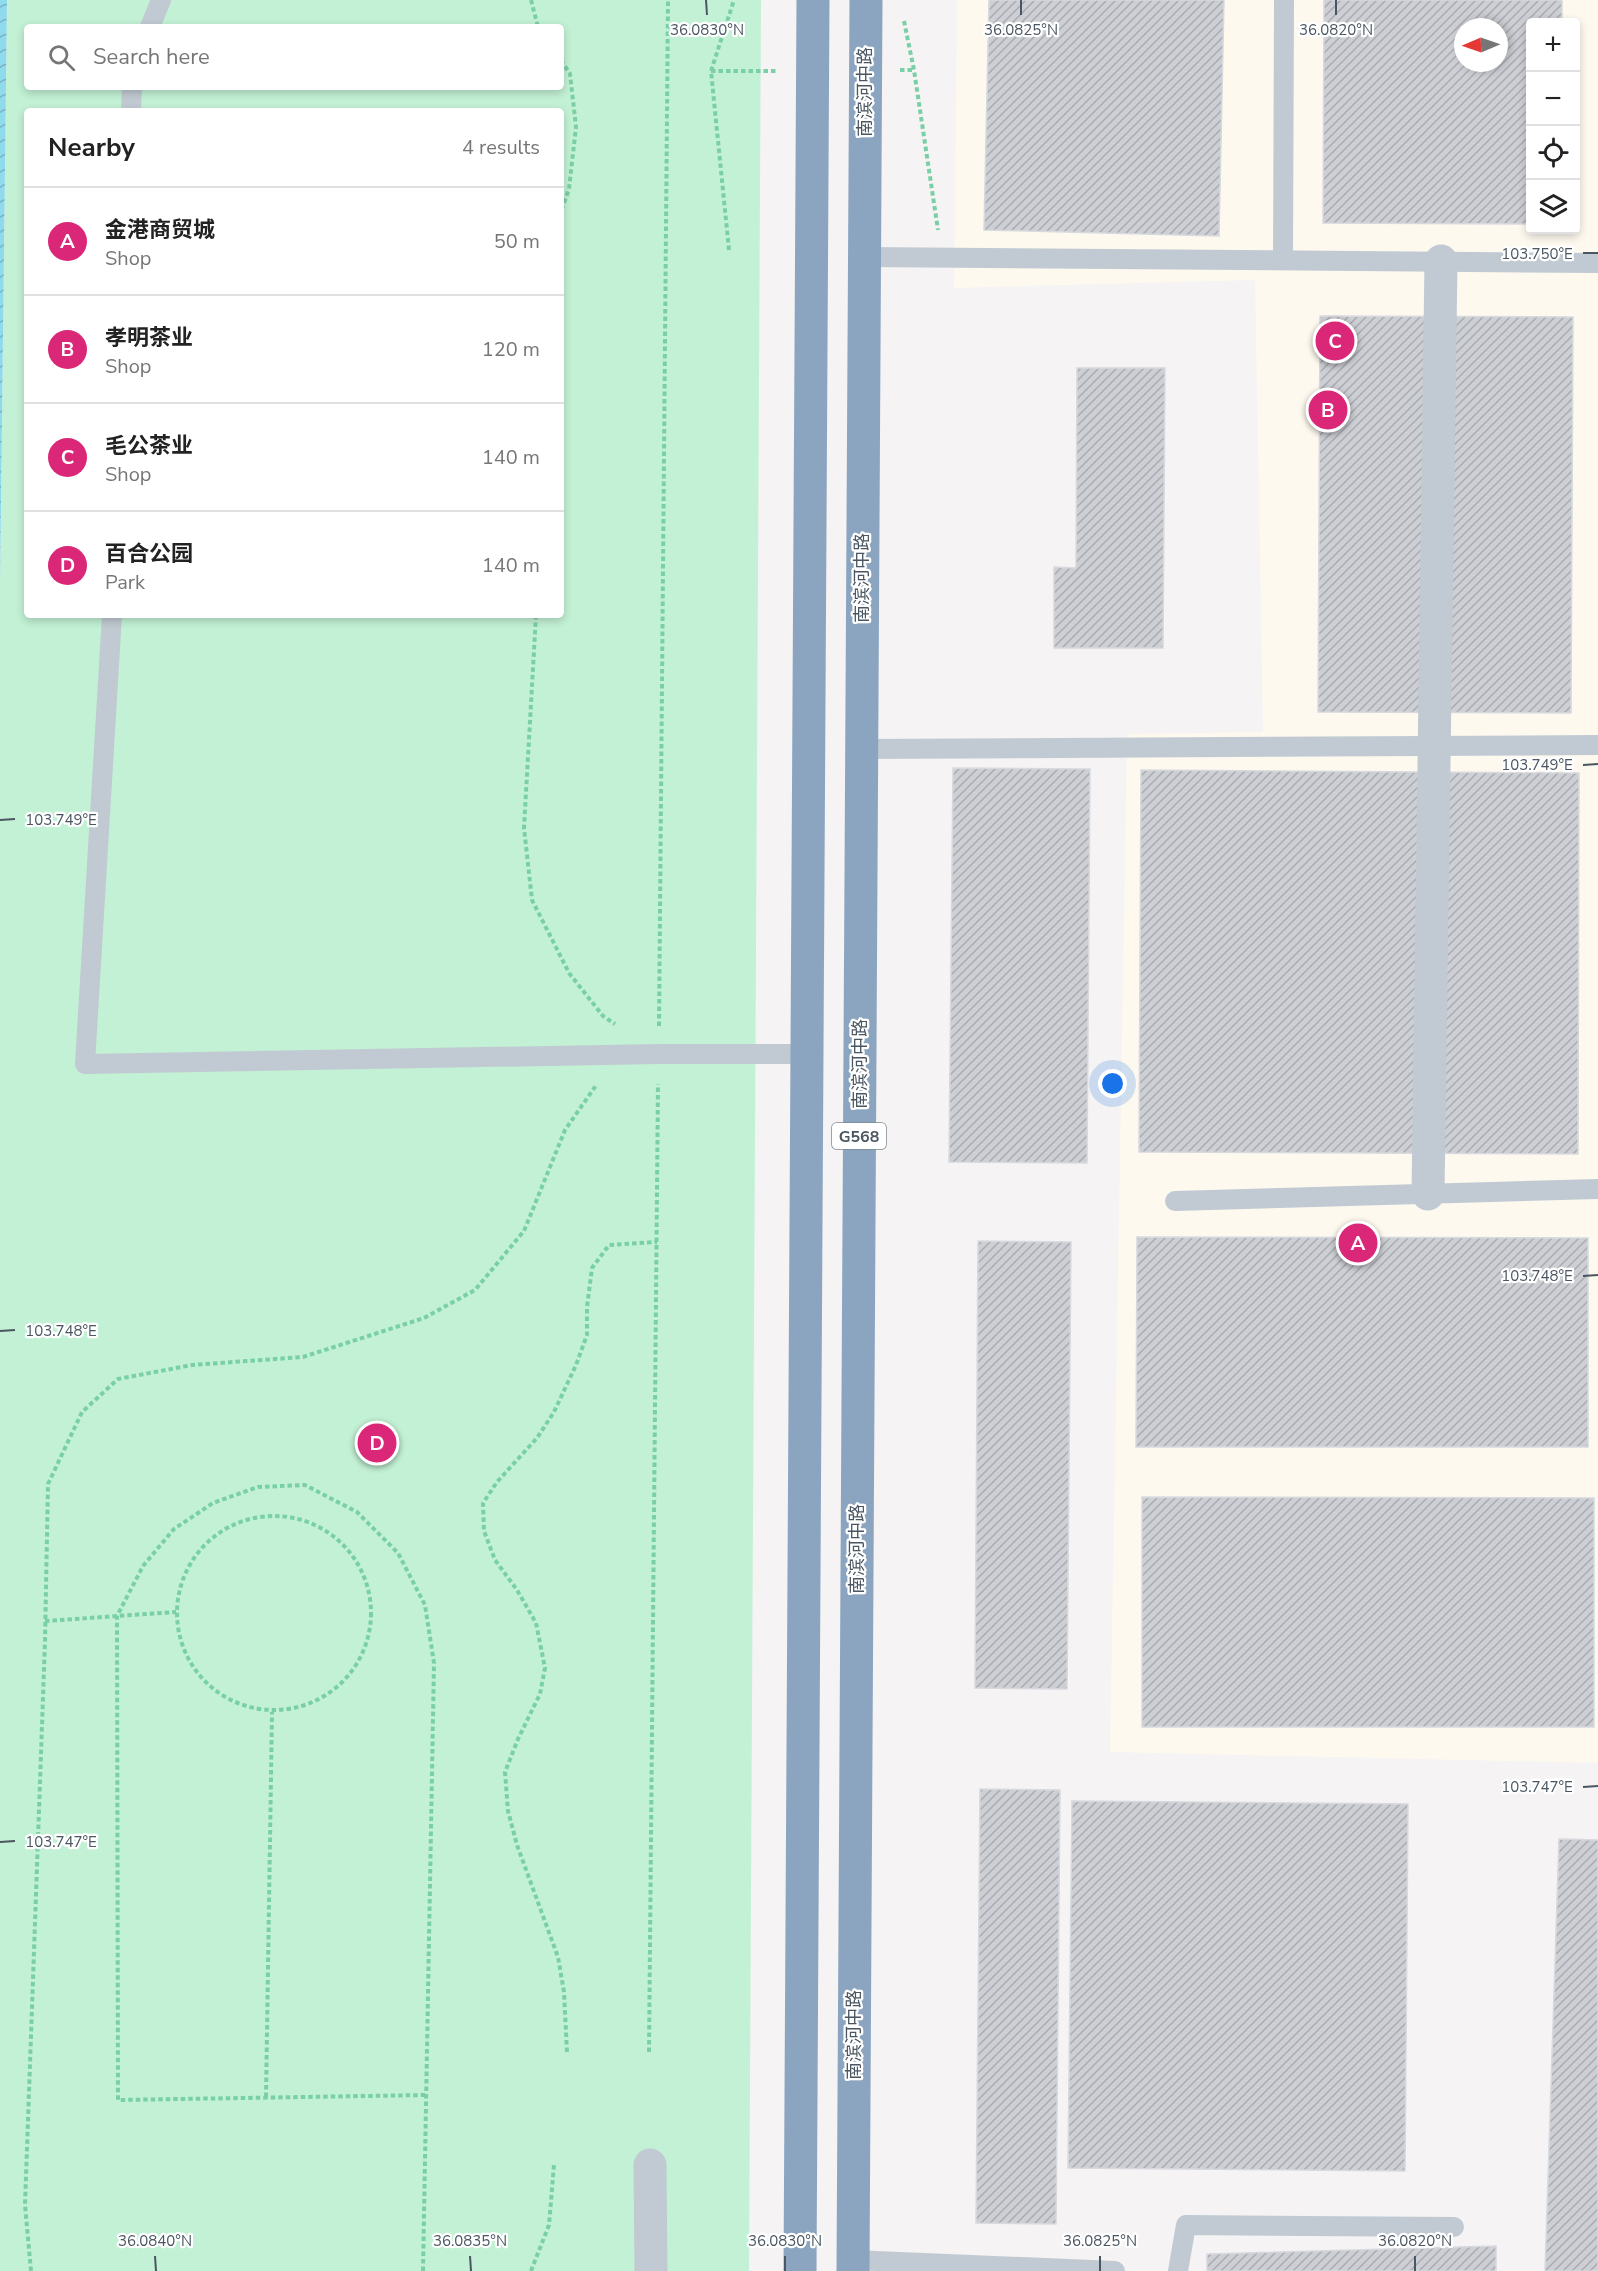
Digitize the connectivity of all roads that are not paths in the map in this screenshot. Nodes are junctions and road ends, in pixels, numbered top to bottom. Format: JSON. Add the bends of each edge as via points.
{"nodes":[{"id":1,"x":161,"y":0,"type":"edge"},
{"id":2,"x":813,"y":0,"type":"edge"},
{"id":3,"x":866,"y":0,"type":"edge"},
{"id":4,"x":1284,"y":0,"type":"edge"},
{"id":5,"x":151,"y":24,"type":"edge"},
{"id":6,"x":132,"y":90,"type":"edge"},
{"id":7,"x":131,"y":108,"type":"edge"},
{"id":8,"x":864,"y":257,"type":"junction"},
{"id":9,"x":1283,"y":260,"type":"junction"},
{"id":10,"x":1441,"y":261,"type":"junction"},
{"id":11,"x":1598,"y":263,"type":"edge"},
{"id":12,"x":112,"y":618,"type":"edge"},
{"id":13,"x":1598,"y":745,"type":"edge"},
{"id":14,"x":1436,"y":746,"type":"junction"},
{"id":15,"x":861,"y":749,"type":"junction"},
{"id":16,"x":807,"y":1054,"type":"junction"},
{"id":17,"x":1598,"y":1189,"type":"edge"},
{"id":18,"x":1428,"y":1194,"type":"junction"},
{"id":19,"x":1175,"y":1201,"type":"dead end"},
{"id":20,"x":650,"y":2165,"type":"dead end"},
{"id":21,"x":1454,"y":2227,"type":"dead end"},
{"id":22,"x":853,"y":2266,"type":"edge"},
{"id":23,"x":651,"y":2271,"type":"edge"},
{"id":24,"x":800,"y":2271,"type":"edge"},
{"id":25,"x":1114,"y":2271,"type":"edge"},
{"id":26,"x":1178,"y":2271,"type":"edge"}],
"edges":[{"from":1,"to":5,"type":"lane"},
{"from":2,"to":16,"type":"highway","number":"G568"},
{"from":3,"to":8,"type":"highway","name":"南滨河中路","number":"G568"},
{"from":4,"to":9,"type":"lane"},
{"from":6,"to":7,"type":"lane"},
{"from":8,"to":9,"type":"lane"},
{"from":8,"to":15,"type":"highway","name":"南滨河中路","number":"G568"},
{"from":9,"to":10,"type":"lane"},
{"from":10,"to":11,"type":"lane"},
{"from":10,"to":14,"type":"street"},
{"from":12,"to":16,"type":"lane","via":[[85,1064]]},
{"from":13,"to":14,"type":"lane"},
{"from":14,"to":15,"type":"lane"},
{"from":14,"to":18,"type":"street"},
{"from":15,"to":22,"type":"highway","name":"南滨河中路","number":"G568"},
{"from":16,"to":24,"type":"highway","number":"G568"},
{"from":17,"to":18,"type":"lane"},
{"from":18,"to":19,"type":"lane"},
{"from":20,"to":23,"type":"street"},
{"from":21,"to":26,"type":"lane","via":[[1186,2225]]},
{"from":22,"to":25,"type":"lane"}]}
